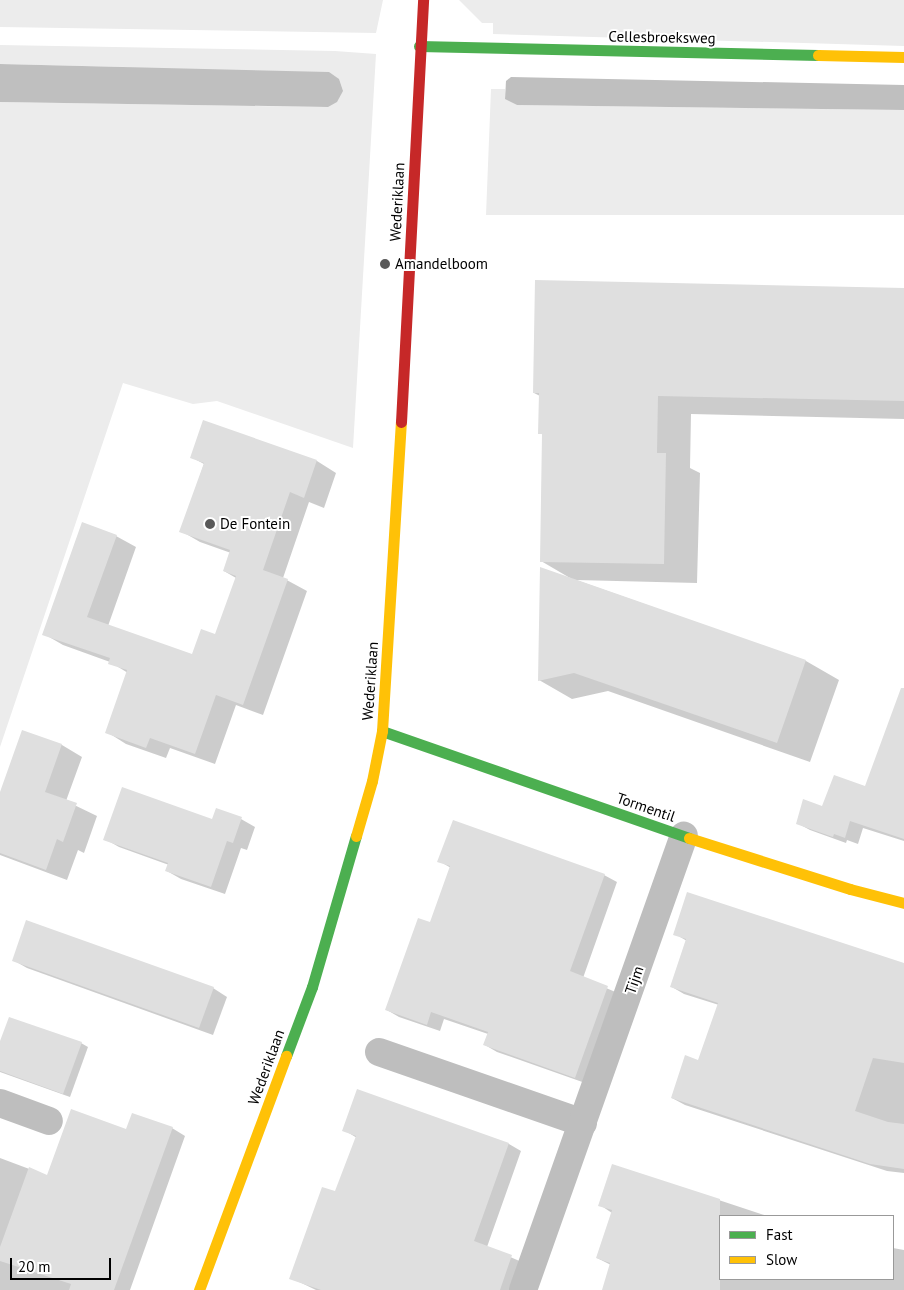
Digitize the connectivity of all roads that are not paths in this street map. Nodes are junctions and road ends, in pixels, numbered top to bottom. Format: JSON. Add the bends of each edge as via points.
{"nodes":[{"id":1,"x":423,"y":0,"type":"edge"},
{"id":2,"x":420,"y":46,"type":"junction"},
{"id":3,"x":904,"y":57,"type":"edge"},
{"id":4,"x":382,"y":731,"type":"junction"},
{"id":5,"x":684,"y":836,"type":"junction"},
{"id":6,"x":904,"y":903,"type":"edge"},
{"id":7,"x":379,"y":1052,"type":"dead end"},
{"id":8,"x":0,"y":1103,"type":"edge"},
{"id":9,"x":49,"y":1121,"type":"dead end"},
{"id":10,"x":583,"y":1123,"type":"junction"},
{"id":11,"x":200,"y":1290,"type":"edge"},
{"id":12,"x":523,"y":1290,"type":"edge"}],
"edges":[{"from":1,"to":2,"type":"street","name":"Wederiklaan"},
{"from":2,"to":3,"type":"street","name":"Cellesbroeksweg"},
{"from":2,"to":4,"type":"street","name":"Wederiklaan"},
{"from":4,"to":5,"type":"street","name":"Tormentil"},
{"from":4,"to":11,"type":"street","name":"Wederiklaan","via":[[372,781],[312,986]]},
{"from":5,"to":6,"type":"street","name":"Tormentil"},
{"from":5,"to":10,"type":"street","name":"Tijm"},
{"from":7,"to":10,"type":"street"},
{"from":8,"to":9,"type":"street"},
{"from":10,"to":12,"type":"street","name":"Tijm"}]}
